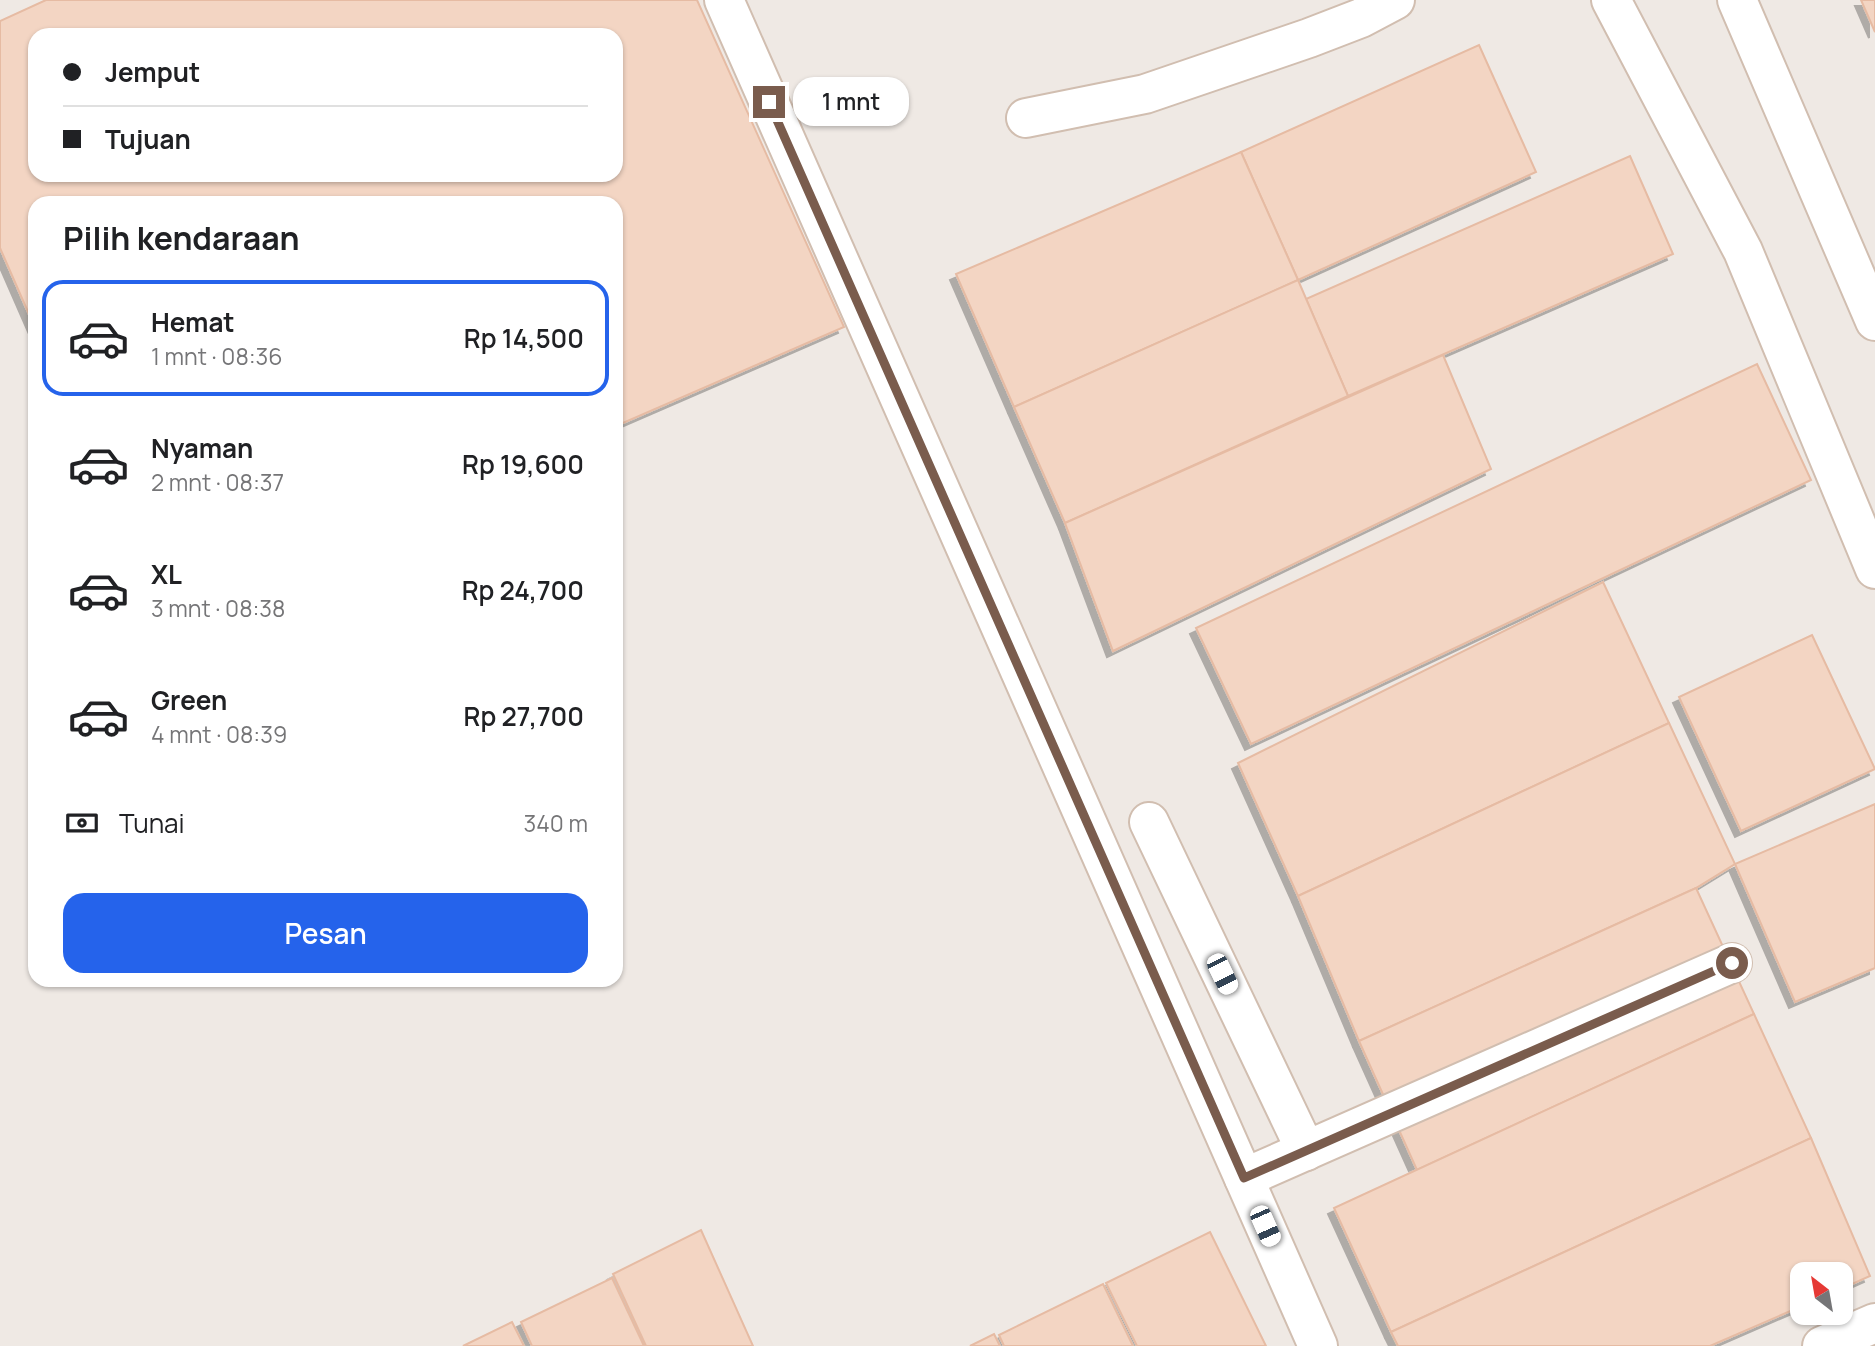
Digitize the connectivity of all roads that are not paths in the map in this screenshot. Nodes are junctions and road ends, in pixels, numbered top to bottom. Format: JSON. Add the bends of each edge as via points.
{"nodes":[{"id":1,"x":724,"y":0,"type":"edge"},
{"id":2,"x":1395,"y":0,"type":"edge"},
{"id":3,"x":1611,"y":0,"type":"edge"},
{"id":4,"x":1737,"y":0,"type":"edge"},
{"id":5,"x":1026,"y":118,"type":"dead end"},
{"id":6,"x":1875,"y":321,"type":"edge"},
{"id":7,"x":1875,"y":569,"type":"edge"},
{"id":8,"x":1149,"y":822,"type":"dead end"},
{"id":9,"x":1732,"y":963,"type":"dead end"},
{"id":10,"x":1306,"y":1151,"type":"junction"},
{"id":11,"x":1244,"y":1178,"type":"junction"},
{"id":12,"x":1875,"y":1323,"type":"edge"},
{"id":13,"x":1318,"y":1346,"type":"edge"},
{"id":14,"x":1822,"y":1346,"type":"edge"}],
"edges":[{"from":1,"to":11,"type":"lane"},
{"from":2,"to":5,"type":"lane","via":[[1309,38],[1145,94]]},
{"from":3,"to":7,"type":"lane","via":[[1743,251]]},
{"from":4,"to":6,"type":"lane"},
{"from":8,"to":10,"type":"lane"},
{"from":9,"to":10,"type":"lane"},
{"from":10,"to":11,"type":"lane"},
{"from":11,"to":13,"type":"lane"},
{"from":12,"to":14,"type":"lane"}]}
